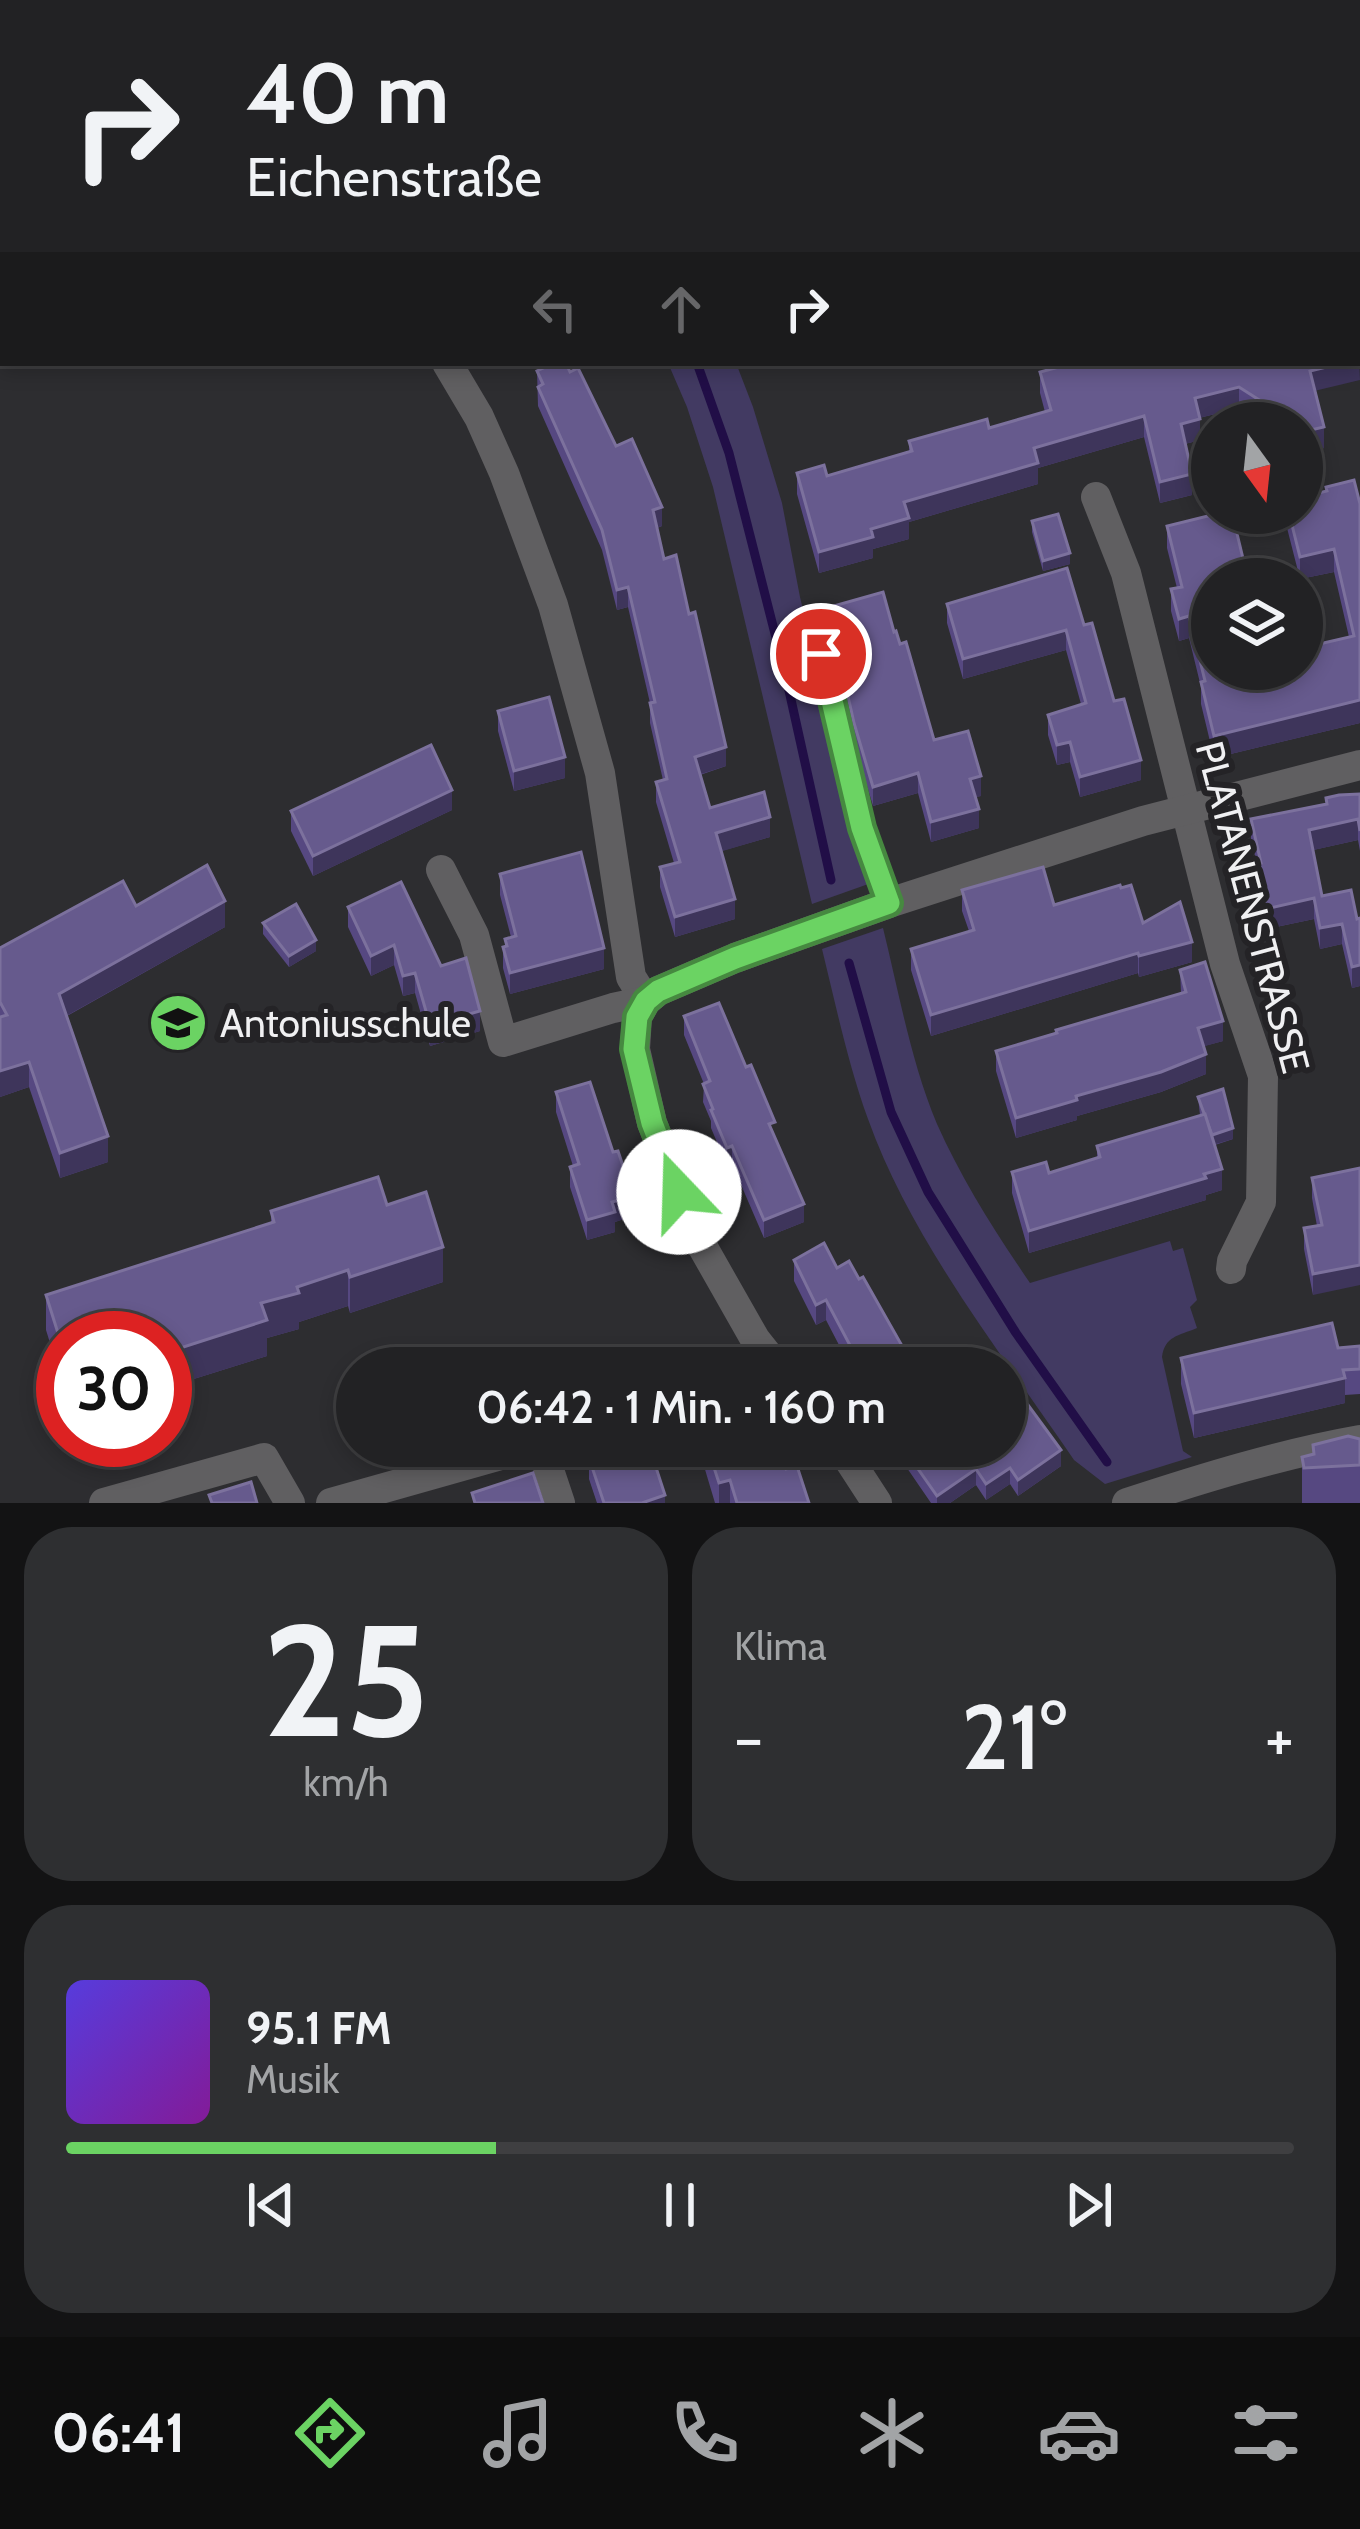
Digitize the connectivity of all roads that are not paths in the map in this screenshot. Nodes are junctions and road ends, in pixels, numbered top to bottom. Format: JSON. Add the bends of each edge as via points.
{"nodes":[{"id":1,"x":449,"y":366,"type":"edge"},
{"id":2,"x":1096,"y":497,"type":"dead end"},
{"id":3,"x":821,"y":654,"type":"dead end"},
{"id":4,"x":1360,"y":765,"type":"edge"},
{"id":5,"x":1187,"y":808,"type":"junction"},
{"id":6,"x":441,"y":870,"type":"dead end"},
{"id":7,"x":889,"y":903,"type":"junction"},
{"id":8,"x":646,"y":1001,"type":"junction"},
{"id":9,"x":1231,"y":1269,"type":"dead end"},
{"id":10,"x":761,"y":1347,"type":"edge"},
{"id":11,"x":1360,"y":1440,"type":"edge"},
{"id":12,"x":461,"y":1467,"type":"edge"},
{"id":13,"x":545,"y":1467,"type":"edge"},
{"id":14,"x":854,"y":1467,"type":"edge"},
{"id":15,"x":104,"y":1503,"type":"edge"},
{"id":16,"x":290,"y":1503,"type":"edge"},
{"id":17,"x":331,"y":1503,"type":"edge"},
{"id":18,"x":560,"y":1503,"type":"edge"},
{"id":19,"x":877,"y":1503,"type":"edge"},
{"id":20,"x":1127,"y":1503,"type":"edge"}],
"edges":[{"from":1,"to":8,"type":"street","via":[[504,472],[554,605],[600,773],[631,976]]},
{"from":2,"to":5,"type":"street","name":"PLATANENSTRASSE","via":[[1126,573]]},
{"from":3,"to":7,"type":"lane","via":[[862,828]]},
{"from":4,"to":5,"type":"street"},
{"from":5,"to":7,"type":"street"},
{"from":5,"to":9,"type":"street","name":"PLATANENSTRASSE","via":[[1263,1076],[1262,1202]]},
{"from":6,"to":8,"type":"street","via":[[474,935],[502,1042]]},
{"from":7,"to":8,"type":"street","via":[[735,958]]},
{"from":8,"to":10,"type":"street","via":[[634,1049],[652,1123],[697,1238]]},
{"from":11,"to":20,"type":"street"},
{"from":12,"to":17,"type":"street"},
{"from":13,"to":18,"type":"street"},
{"from":14,"to":19,"type":"street"},
{"from":15,"to":16,"type":"street","via":[[264,1458]]}]}
